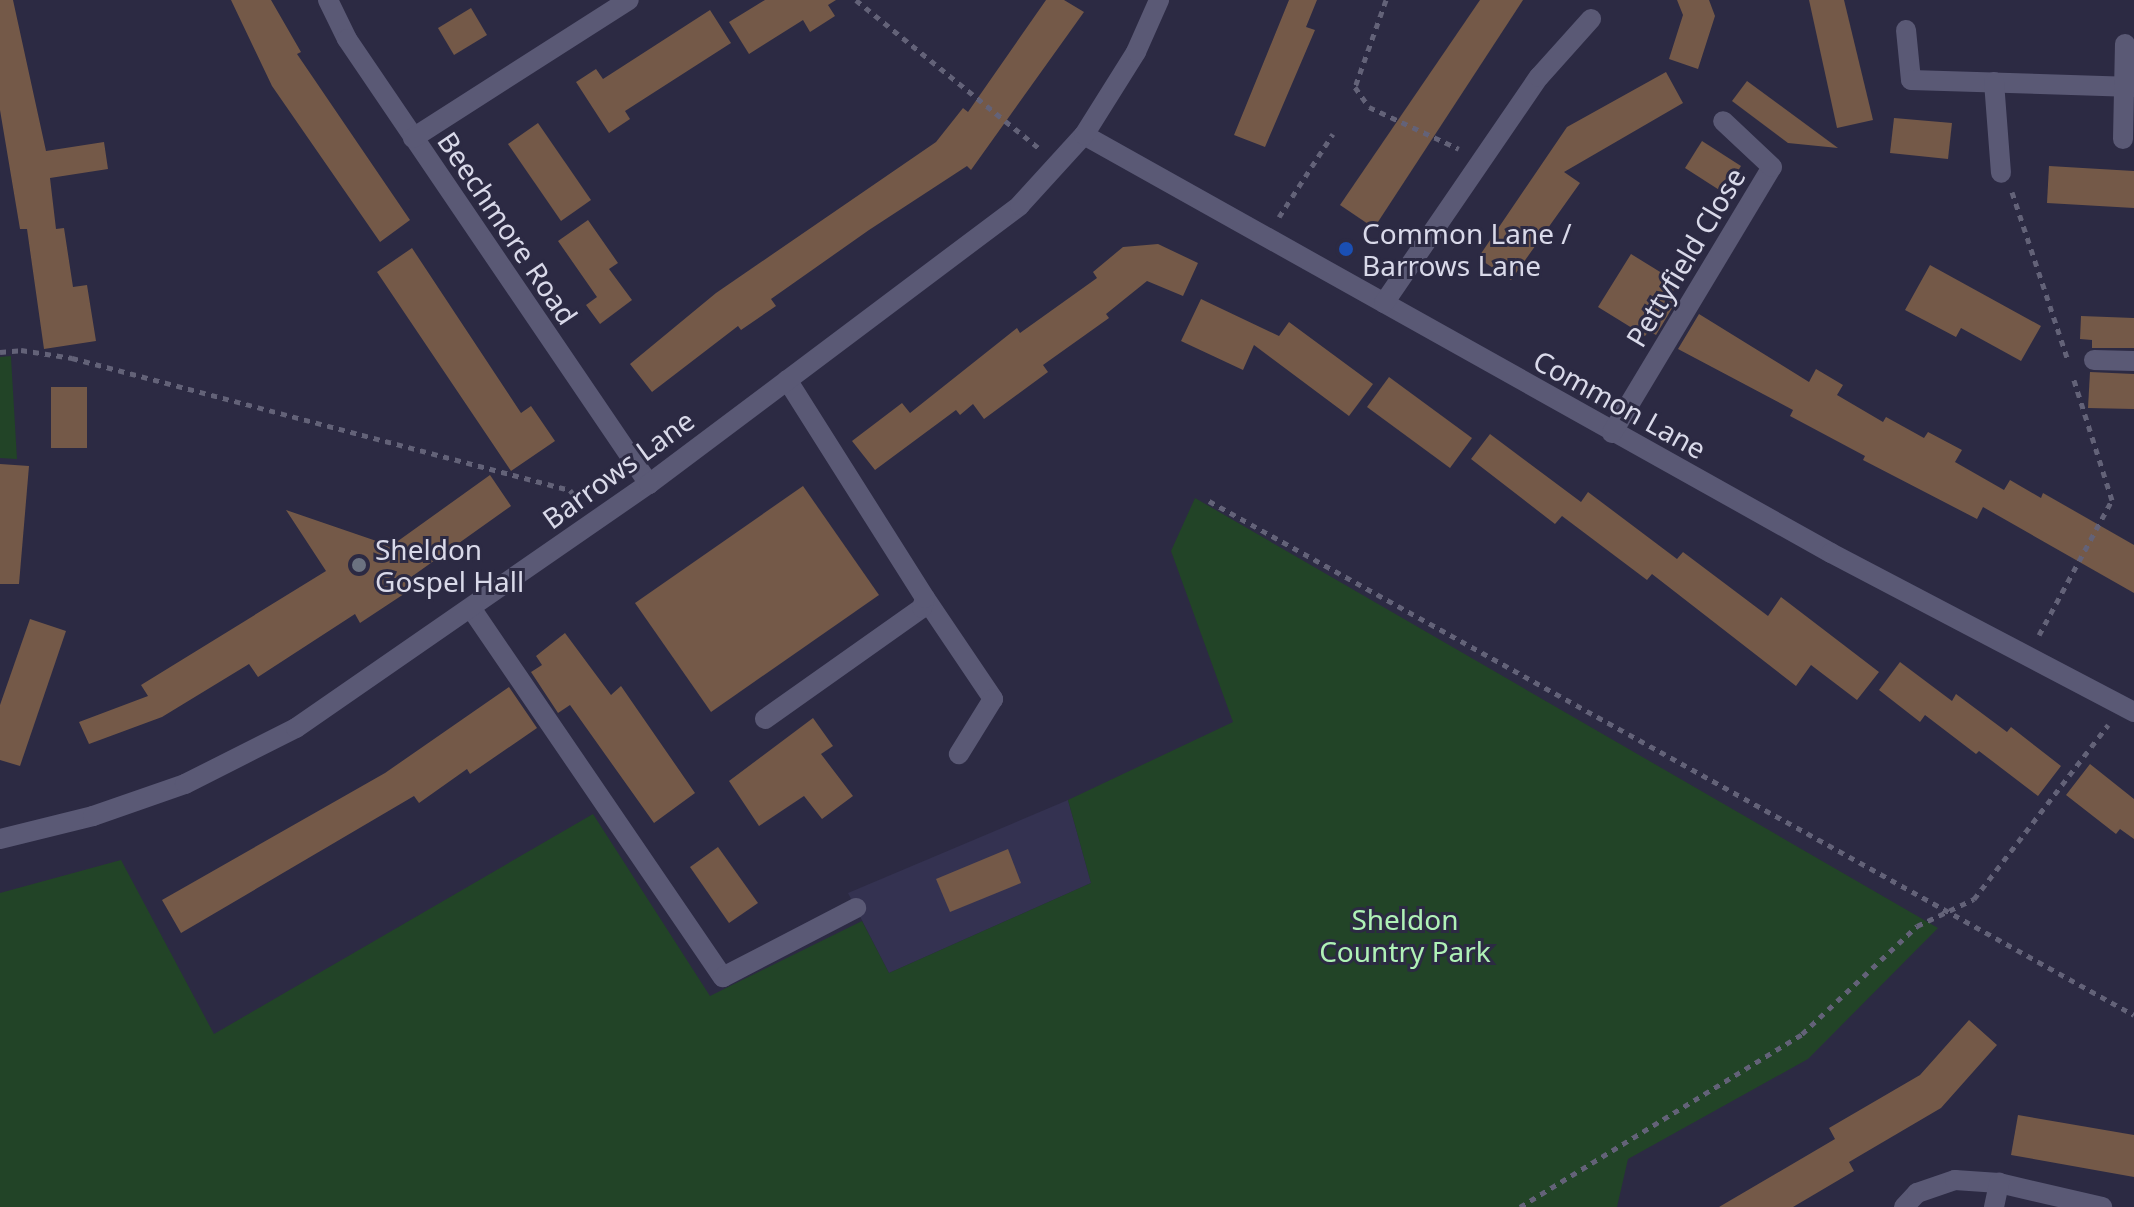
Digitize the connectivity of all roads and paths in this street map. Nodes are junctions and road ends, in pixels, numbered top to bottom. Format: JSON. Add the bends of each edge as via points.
{"nodes":[{"id":1,"x":328,"y":0,"type":"edge"},
{"id":2,"x":629,"y":0,"type":"edge"},
{"id":3,"x":856,"y":0,"type":"edge"},
{"id":4,"x":1159,"y":0,"type":"edge"},
{"id":5,"x":1386,"y":0,"type":"edge"},
{"id":6,"x":1591,"y":19,"type":"dead end"},
{"id":7,"x":1906,"y":30,"type":"dead end"},
{"id":8,"x":2125,"y":44,"type":"dead end"},
{"id":9,"x":1994,"y":82,"type":"junction"},
{"id":10,"x":2130,"y":86,"type":"edge"},
{"id":11,"x":1723,"y":121,"type":"dead end"},
{"id":12,"x":1333,"y":134,"type":"dead end"},
{"id":13,"x":1084,"y":135,"type":"junction"},
{"id":14,"x":413,"y":138,"type":"junction"},
{"id":15,"x":2123,"y":139,"type":"dead end"},
{"id":16,"x":1482,"y":159,"type":"junction"},
{"id":17,"x":1058,"y":164,"type":"junction"},
{"id":18,"x":2001,"y":173,"type":"joint"},
{"id":19,"x":1268,"y":235,"type":"junction"},
{"id":20,"x":1384,"y":303,"type":"junction"},
{"id":21,"x":0,"y":352,"type":"edge"},
{"id":22,"x":2094,"y":360,"type":"dead end"},
{"id":23,"x":2134,"y":361,"type":"edge"},
{"id":24,"x":787,"y":380,"type":"junction"},
{"id":25,"x":1612,"y":433,"type":"junction"},
{"id":26,"x":649,"y":484,"type":"junction"},
{"id":27,"x":1209,"y":501,"type":"dead end"},
{"id":28,"x":595,"y":521,"type":"junction"},
{"id":29,"x":925,"y":598,"type":"junction"},
{"id":30,"x":471,"y":608,"type":"junction"},
{"id":31,"x":2029,"y":655,"type":"junction"},
{"id":32,"x":2128,"y":709,"type":"edge"},
{"id":33,"x":765,"y":719,"type":"dead end"},
{"id":34,"x":959,"y":754,"type":"dead end"},
{"id":35,"x":0,"y":839,"type":"edge"},
{"id":36,"x":856,"y":908,"type":"dead end"},
{"id":37,"x":1946,"y":913,"type":"junction"},
{"id":38,"x":2134,"y":1015,"type":"edge"},
{"id":39,"x":1999,"y":1183,"type":"junction"},
{"id":40,"x":1520,"y":1207,"type":"edge"},
{"id":41,"x":1904,"y":1207,"type":"edge"},
{"id":42,"x":1994,"y":1207,"type":"edge"},
{"id":43,"x":2102,"y":1207,"type":"edge"}],
"edges":[{"from":1,"to":14,"type":"street","name":"Beechmore Road","via":[[347,39]]},
{"from":2,"to":14,"type":"street"},
{"from":3,"to":17,"type":"path"},
{"from":4,"to":13,"type":"street","name":"Barrows Lane","via":[[1136,52]]},
{"from":5,"to":16,"type":"path","via":[[1355,87],[1369,107]]},
{"from":6,"to":16,"type":"street","via":[[1539,77]]},
{"from":7,"to":9,"type":"street","via":[[1911,80]]},
{"from":8,"to":10,"type":"street"},
{"from":9,"to":10,"type":"street"},
{"from":9,"to":18,"type":"street"},
{"from":10,"to":15,"type":"street"},
{"from":11,"to":25,"type":"street","name":"Pettyfield Close","via":[[1772,167]]},
{"from":12,"to":19,"type":"path"},
{"from":13,"to":17,"type":"street","name":"Barrows Lane"},
{"from":13,"to":19,"type":"street","name":"Common Lane"},
{"from":14,"to":26,"type":"street","name":"Beechmore Road"},
{"from":16,"to":20,"type":"street"},
{"from":17,"to":24,"type":"street","name":"Barrows Lane","via":[[1020,205]]},
{"from":18,"to":31,"type":"path","via":[[2019,204],[2112,500]]},
{"from":19,"to":20,"type":"street","name":"Common Lane"},
{"from":20,"to":25,"type":"street","name":"Common Lane"},
{"from":21,"to":28,"type":"path","via":[[72,358],[570,490]]},
{"from":22,"to":23,"type":"street"},
{"from":24,"to":26,"type":"street","name":"Barrows Lane"},
{"from":24,"to":29,"type":"street"},
{"from":25,"to":31,"type":"street","name":"Common Lane"},
{"from":26,"to":28,"type":"street","name":"Barrows Lane"},
{"from":27,"to":37,"type":"path"},
{"from":28,"to":30,"type":"street","name":"Barrows Lane"},
{"from":29,"to":33,"type":"street","via":[[922,608]]},
{"from":29,"to":34,"type":"street","via":[[993,699]]},
{"from":30,"to":35,"type":"street","name":"Barrows Lane","via":[[296,728],[185,784],[93,816]]},
{"from":30,"to":36,"type":"street","via":[[723,977]]},
{"from":31,"to":32,"type":"street","name":"Common Lane"},
{"from":32,"to":37,"type":"path","via":[[1974,899]]},
{"from":37,"to":38,"type":"path"},
{"from":37,"to":40,"type":"path","via":[[1917,926],[1802,1034]]},
{"from":39,"to":41,"type":"street","via":[[1955,1180],[1917,1193]]},
{"from":39,"to":42,"type":"street"},
{"from":39,"to":43,"type":"street"}]}
